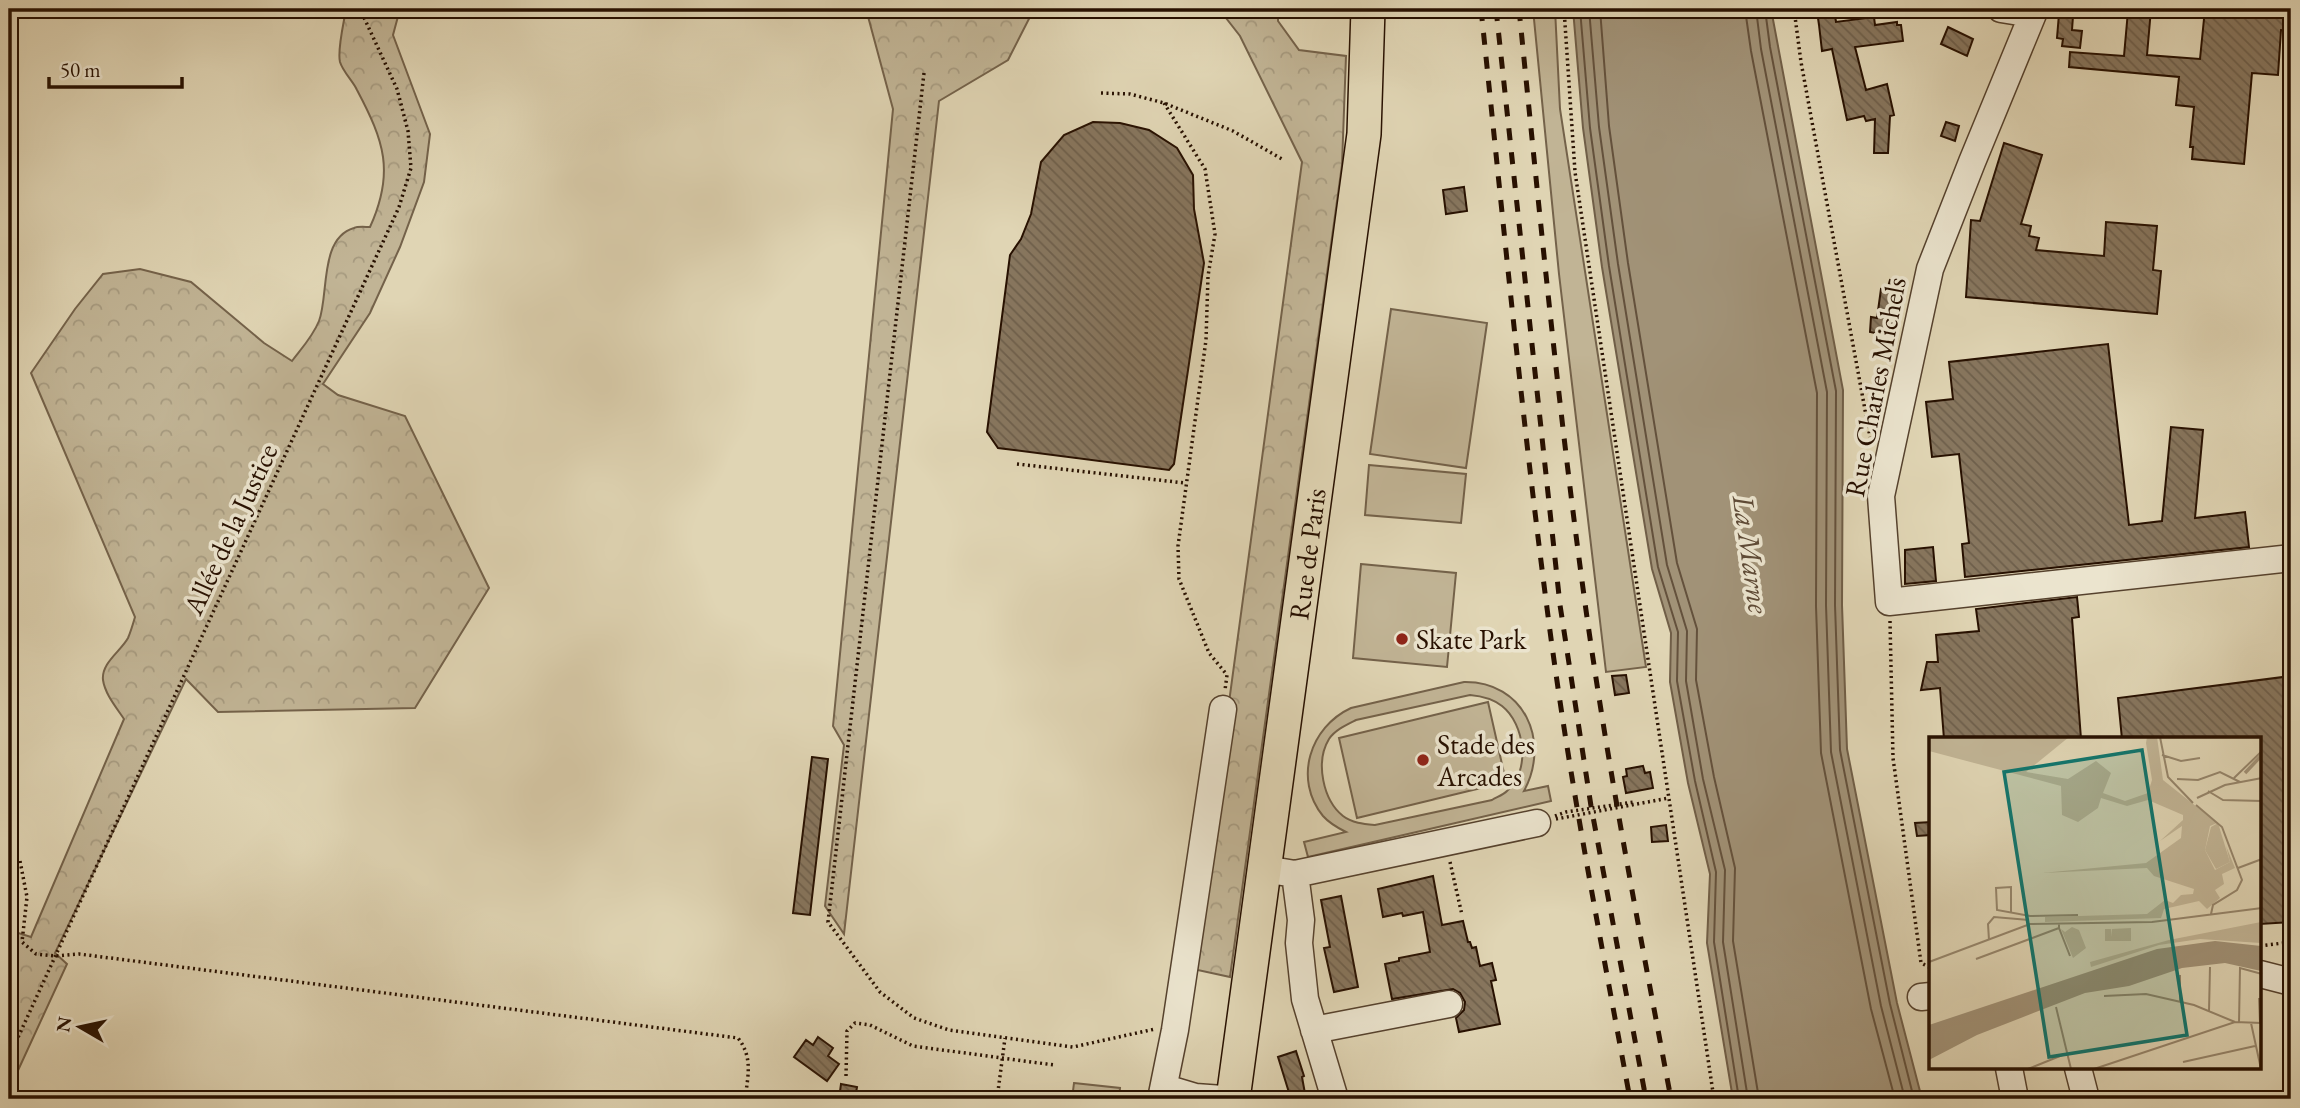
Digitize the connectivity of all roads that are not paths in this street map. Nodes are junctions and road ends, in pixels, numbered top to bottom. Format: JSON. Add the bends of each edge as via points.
{"nodes":[{"id":1,"x":1368,"y":9,"type":"edge"},
{"id":2,"x":2001,"y":9,"type":"edge"},
{"id":3,"x":2034,"y":12,"type":"edge"},
{"id":4,"x":2291,"y":558,"type":"edge"},
{"id":5,"x":1223,"y":709,"type":"road end"},
{"id":6,"x":1537,"y":823,"type":"road end"},
{"id":7,"x":1280,"y":872,"type":"junction"},
{"id":8,"x":1254,"y":936,"type":"junction"},
{"id":9,"x":1299,"y":943,"type":"junction"},
{"id":10,"x":2262,"y":975,"type":"edge"},
{"id":11,"x":2291,"y":982,"type":"edge"},
{"id":12,"x":1449,"y":1004,"type":"dead end"},
{"id":13,"x":1314,"y":1030,"type":"junction"},
{"id":14,"x":2009,"y":1070,"type":"edge"},
{"id":15,"x":2079,"y":1070,"type":"edge"},
{"id":16,"x":1163,"y":1094,"type":"edge"},
{"id":17,"x":1195,"y":1098,"type":"edge"},
{"id":18,"x":1223,"y":1099,"type":"edge"},
{"id":19,"x":1233,"y":1099,"type":"edge"},
{"id":20,"x":1335,"y":1099,"type":"edge"},
{"id":21,"x":2015,"y":1099,"type":"edge"},
{"id":22,"x":2086,"y":1099,"type":"edge"}],
"edges":[{"from":1,"to":7,"type":"main road","name":"Rue de Paris","via":[[1364,134]]},
{"from":2,"to":3,"type":"street"},
{"from":3,"to":4,"type":"street","name":"Rue Charles Michels","via":[[1930,269],[1881,496],[1889,602]]},
{"from":5,"to":16,"type":"street"},
{"from":6,"to":7,"type":"street"},
{"from":7,"to":8,"type":"main road","name":"Rue de Paris"},
{"from":7,"to":9,"type":"street","via":[[1301,920]]},
{"from":8,"to":9,"type":"street"},
{"from":8,"to":19,"type":"main road","name":"Rue de Paris"},
{"from":9,"to":13,"type":"street","via":[[1305,999]]},
{"from":10,"to":11,"type":"street"},
{"from":12,"to":13,"type":"street"},
{"from":13,"to":20,"type":"street"},
{"from":14,"to":21,"type":"street"},
{"from":15,"to":22,"type":"street"},
{"from":16,"to":17,"type":"street"},
{"from":17,"to":18,"type":"street"}]}
